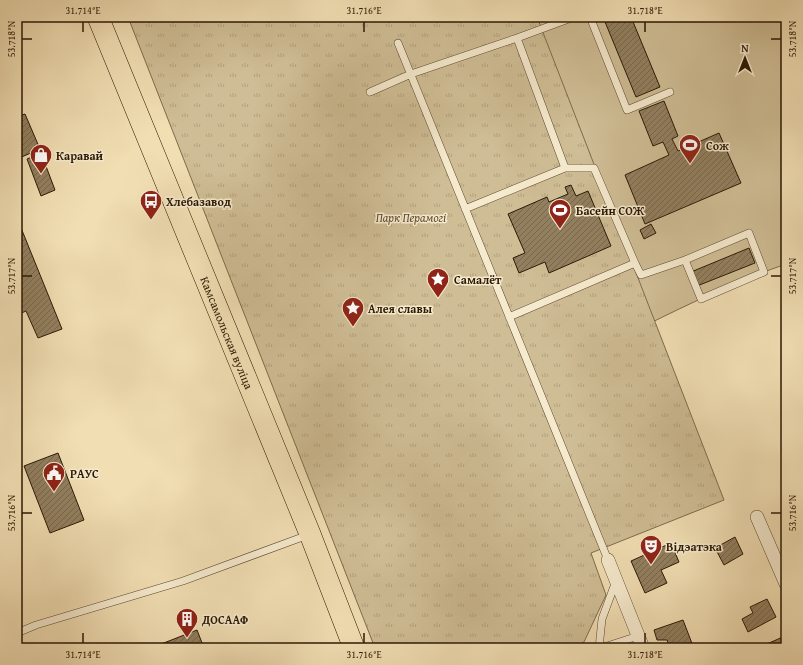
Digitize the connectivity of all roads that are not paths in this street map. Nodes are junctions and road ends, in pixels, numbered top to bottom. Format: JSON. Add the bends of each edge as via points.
{"nodes":[{"id":1,"x":98,"y":17,"type":"edge"},
{"id":2,"x":574,"y":17,"type":"edge"},
{"id":3,"x":590,"y":17,"type":"edge"},
{"id":4,"x":517,"y":38,"type":"junction"},
{"id":5,"x":398,"y":43,"type":"dead end"},
{"id":6,"x":411,"y":74,"type":"junction"},
{"id":7,"x":370,"y":92,"type":"dead end"},
{"id":8,"x":670,"y":92,"type":"dead end"},
{"id":9,"x":565,"y":168,"type":"junction"},
{"id":10,"x":466,"y":210,"type":"junction"},
{"id":11,"x":685,"y":260,"type":"junction"},
{"id":12,"x":635,"y":263,"type":"junction"},
{"id":13,"x":509,"y":318,"type":"junction"},
{"id":14,"x":757,"y":517,"type":"dead end"},
{"id":15,"x":310,"y":534,"type":"junction"},
{"id":16,"x":608,"y":560,"type":"joint"},
{"id":17,"x":616,"y":580,"type":"junction"},
{"id":18,"x":786,"y":584,"type":"edge"},
{"id":19,"x":17,"y":633,"type":"edge"},
{"id":20,"x":638,"y":636,"type":"junction"},
{"id":21,"x":354,"y":648,"type":"edge"},
{"id":22,"x":600,"y":648,"type":"edge"},
{"id":23,"x":643,"y":648,"type":"edge"}],
"edges":[{"from":1,"to":15,"type":"main road","name":"Камсамольская вуліца"},
{"from":2,"to":4,"type":"lane"},
{"from":3,"to":8,"type":"lane","via":[[627,110]]},
{"from":4,"to":6,"type":"lane"},
{"from":4,"to":9,"type":"lane"},
{"from":5,"to":6,"type":"lane"},
{"from":6,"to":7,"type":"lane"},
{"from":6,"to":10,"type":"lane"},
{"from":9,"to":10,"type":"lane"},
{"from":9,"to":12,"type":"lane","via":[[594,168]]},
{"from":10,"to":13,"type":"lane"},
{"from":11,"to":11,"type":"lane","via":[[749,233],[764,272],[701,299]]},
{"from":11,"to":12,"type":"lane","via":[[641,275]]},
{"from":12,"to":13,"type":"lane"},
{"from":13,"to":16,"type":"lane"},
{"from":14,"to":18,"type":"street"},
{"from":15,"to":19,"type":"lane","via":[[183,581]]},
{"from":15,"to":21,"type":"main road","name":"Камсамольская вуліца"},
{"from":16,"to":17,"type":"street"},
{"from":17,"to":20,"type":"street"},
{"from":17,"to":22,"type":"lane","via":[[602,619]]},
{"from":20,"to":22,"type":"lane"},
{"from":20,"to":23,"type":"street"}]}
